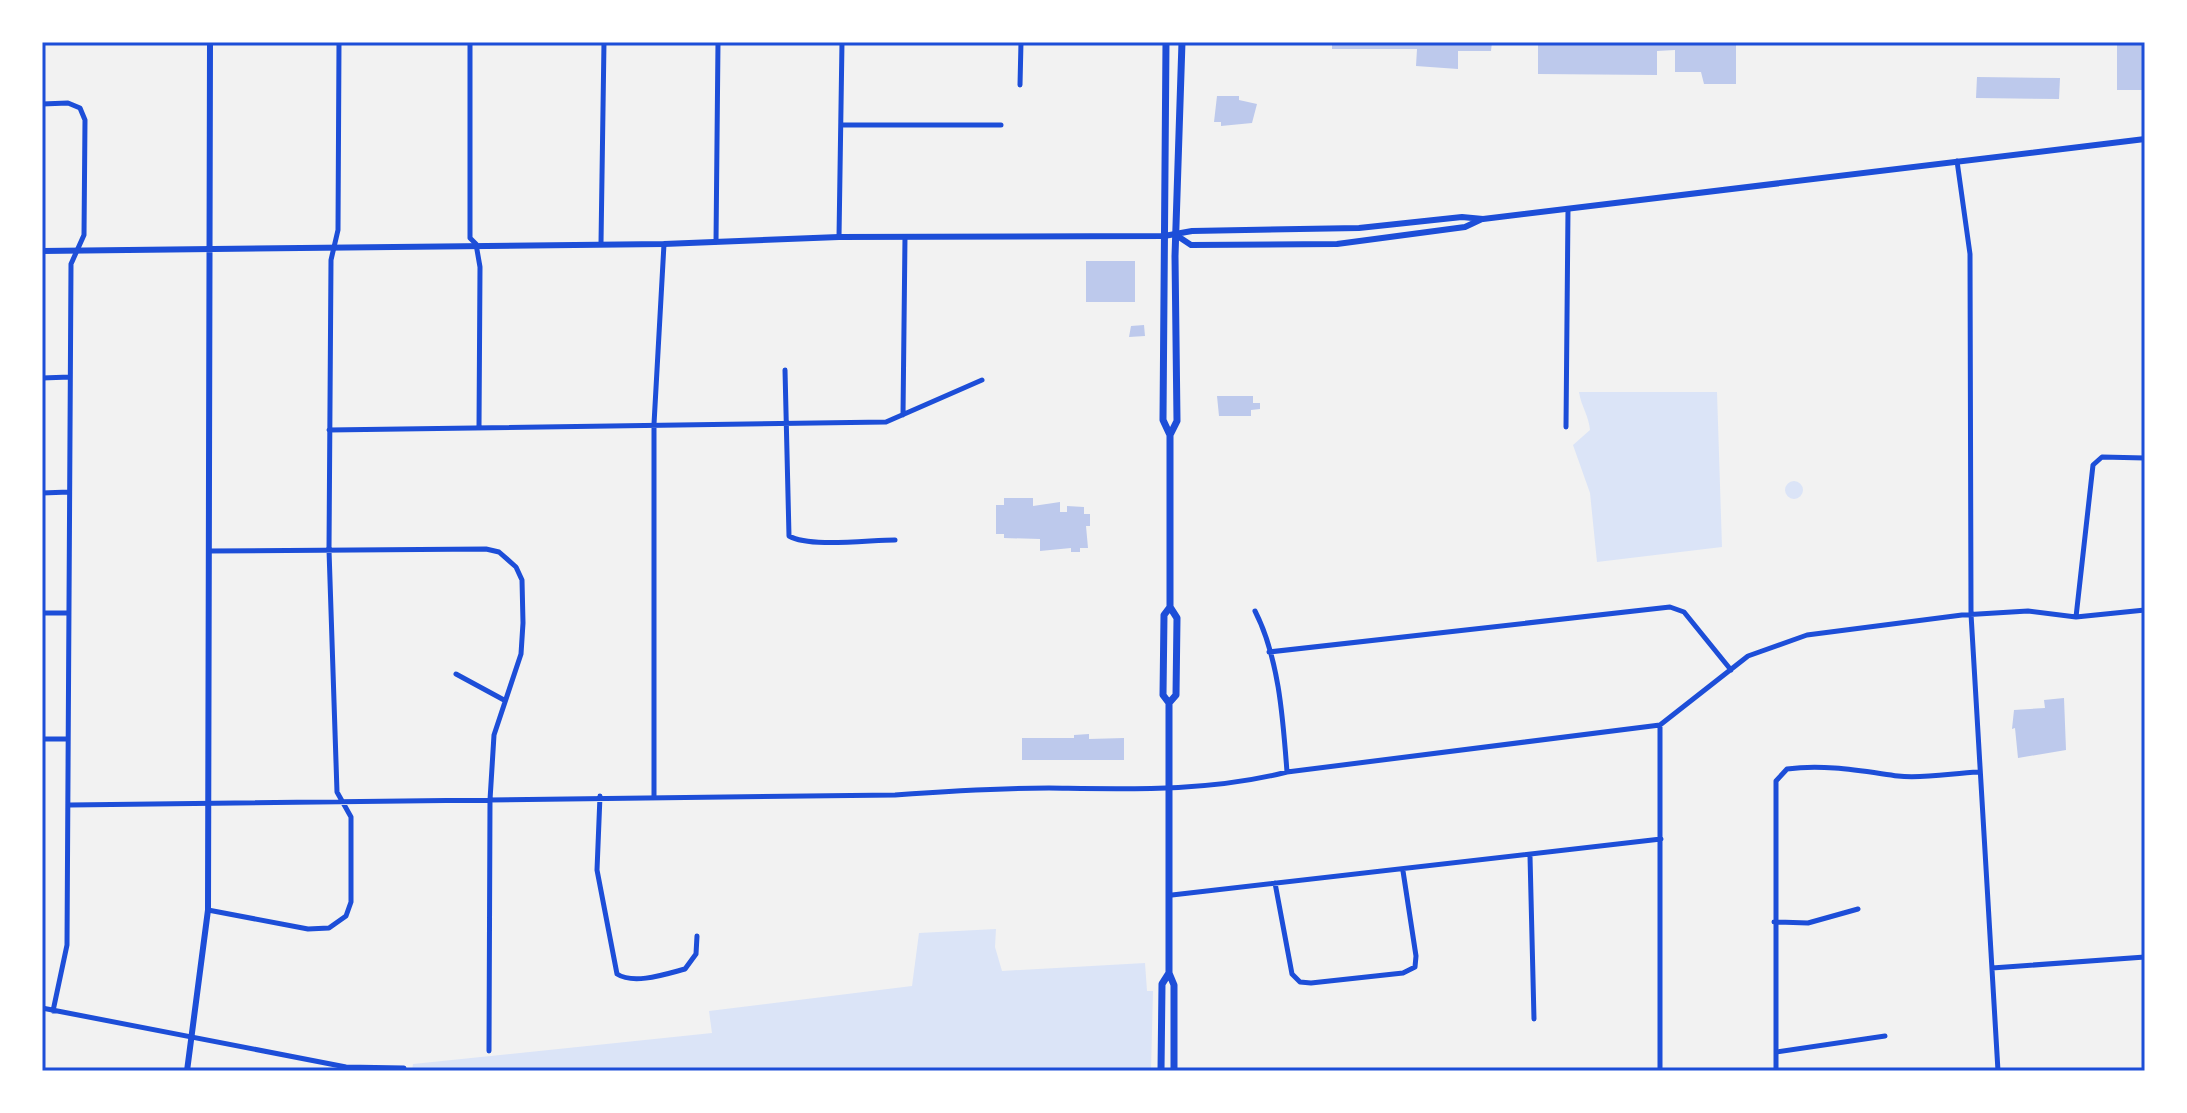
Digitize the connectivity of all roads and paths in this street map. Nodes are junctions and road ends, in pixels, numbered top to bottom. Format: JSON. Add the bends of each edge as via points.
{"nodes":[{"id":1,"x":210,"y":42,"type":"edge"},
{"id":2,"x":339,"y":42,"type":"edge"},
{"id":3,"x":470,"y":42,"type":"edge"},
{"id":4,"x":604,"y":42,"type":"edge"},
{"id":5,"x":718,"y":42,"type":"edge"},
{"id":6,"x":842,"y":42,"type":"edge"},
{"id":7,"x":1021,"y":42,"type":"edge"},
{"id":8,"x":1166,"y":42,"type":"edge"},
{"id":9,"x":1182,"y":42,"type":"edge"},
{"id":10,"x":1020,"y":85,"type":"dead end"},
{"id":11,"x":42,"y":104,"type":"edge"},
{"id":12,"x":841,"y":125,"type":"junction"},
{"id":13,"x":1001,"y":125,"type":"dead end"},
{"id":14,"x":2145,"y":139,"type":"edge"},
{"id":15,"x":1957,"y":160,"type":"junction"},
{"id":16,"x":1568,"y":209,"type":"junction"},
{"id":17,"x":1483,"y":219,"type":"junction"},
{"id":18,"x":1176,"y":235,"type":"junction"},
{"id":19,"x":1164,"y":236,"type":"junction"},
{"id":20,"x":839,"y":237,"type":"junction"},
{"id":21,"x":905,"y":237,"type":"junction"},
{"id":22,"x":716,"y":242,"type":"junction"},
{"id":23,"x":601,"y":243,"type":"junction"},
{"id":24,"x":476,"y":244,"type":"junction"},
{"id":25,"x":664,"y":244,"type":"junction"},
{"id":26,"x":210,"y":248,"type":"junction"},
{"id":27,"x":335,"y":248,"type":"junction"},
{"id":28,"x":77,"y":250,"type":"junction"},
{"id":29,"x":42,"y":251,"type":"edge"},
{"id":30,"x":785,"y":370,"type":"dead end"},
{"id":31,"x":70,"y":377,"type":"junction"},
{"id":32,"x":42,"y":378,"type":"edge"},
{"id":33,"x":982,"y":380,"type":"dead end"},
{"id":34,"x":903,"y":415,"type":"junction"},
{"id":35,"x":787,"y":421,"type":"junction"},
{"id":36,"x":654,"y":424,"type":"junction"},
{"id":37,"x":479,"y":427,"type":"junction"},
{"id":38,"x":1566,"y":427,"type":"dead end"},
{"id":39,"x":329,"y":430,"type":"junction"},
{"id":40,"x":1170,"y":435,"type":"junction"},
{"id":41,"x":2145,"y":458,"type":"edge"},
{"id":42,"x":69,"y":492,"type":"junction"},
{"id":43,"x":42,"y":493,"type":"edge"},
{"id":44,"x":895,"y":540,"type":"dead end"},
{"id":45,"x":329,"y":550,"type":"junction"},
{"id":46,"x":209,"y":551,"type":"junction"},
{"id":47,"x":1170,"y":607,"type":"junction"},
{"id":48,"x":2145,"y":610,"type":"edge"},
{"id":49,"x":1255,"y":611,"type":"dead end"},
{"id":50,"x":42,"y":613,"type":"edge"},
{"id":51,"x":68,"y":613,"type":"junction"},
{"id":52,"x":1971,"y":614,"type":"junction"},
{"id":53,"x":2076,"y":617,"type":"junction"},
{"id":54,"x":1269,"y":652,"type":"junction"},
{"id":55,"x":1731,"y":670,"type":"junction"},
{"id":56,"x":456,"y":674,"type":"dead end"},
{"id":57,"x":504,"y":700,"type":"junction"},
{"id":58,"x":1169,"y":703,"type":"junction"},
{"id":59,"x":1660,"y":725,"type":"junction"},
{"id":60,"x":42,"y":739,"type":"edge"},
{"id":61,"x":67,"y":739,"type":"junction"},
{"id":62,"x":1287,"y":772,"type":"junction"},
{"id":63,"x":1979,"y":772,"type":"junction"},
{"id":64,"x":1169,"y":789,"type":"junction"},
{"id":65,"x":600,"y":796,"type":"junction"},
{"id":66,"x":654,"y":798,"type":"junction"},
{"id":67,"x":490,"y":800,"type":"junction"},
{"id":68,"x":209,"y":802,"type":"junction"},
{"id":69,"x":343,"y":804,"type":"junction"},
{"id":70,"x":70,"y":805,"type":"junction"},
{"id":71,"x":1661,"y":839,"type":"junction"},
{"id":72,"x":1530,"y":856,"type":"junction"},
{"id":73,"x":1403,"y":871,"type":"junction"},
{"id":74,"x":1275,"y":883,"type":"junction"},
{"id":75,"x":1172,"y":895,"type":"junction"},
{"id":76,"x":1858,"y":909,"type":"dead end"},
{"id":77,"x":208,"y":910,"type":"junction"},
{"id":78,"x":1774,"y":922,"type":"junction"},
{"id":79,"x":697,"y":936,"type":"dead end"},
{"id":80,"x":2145,"y":957,"type":"edge"},
{"id":81,"x":1992,"y":968,"type":"junction"},
{"id":82,"x":1169,"y":973,"type":"junction"},
{"id":83,"x":42,"y":1008,"type":"edge"},
{"id":84,"x":53,"y":1011,"type":"junction"},
{"id":85,"x":1534,"y":1019,"type":"dead end"},
{"id":86,"x":1885,"y":1036,"type":"dead end"},
{"id":87,"x":194,"y":1038,"type":"junction"},
{"id":88,"x":489,"y":1051,"type":"dead end"},
{"id":89,"x":1776,"y":1052,"type":"junction"},
{"id":90,"x":404,"y":1068,"type":"dead end"},
{"id":91,"x":187,"y":1071,"type":"edge"},
{"id":92,"x":1161,"y":1071,"type":"edge"},
{"id":93,"x":1174,"y":1071,"type":"edge"},
{"id":94,"x":1660,"y":1071,"type":"edge"},
{"id":95,"x":1776,"y":1071,"type":"edge"},
{"id":96,"x":1998,"y":1071,"type":"edge"}],
"edges":[{"from":1,"to":26,"type":"street"},
{"from":2,"to":27,"type":"street"},
{"from":3,"to":24,"type":"street","via":[[470,238]]},
{"from":4,"to":23,"type":"street"},
{"from":5,"to":22,"type":"street"},
{"from":6,"to":12,"type":"street"},
{"from":7,"to":10,"type":"street"},
{"from":8,"to":19,"type":"main road"},
{"from":9,"to":18,"type":"main road"},
{"from":11,"to":28,"type":"street","via":[[68,103],[80,108],[85,120],[84,235]]},
{"from":12,"to":13,"type":"street"},
{"from":12,"to":20,"type":"street"},
{"from":14,"to":15,"type":"street"},
{"from":15,"to":16,"type":"street"},
{"from":15,"to":52,"type":"street","via":[[1970,270]]},
{"from":16,"to":17,"type":"street"},
{"from":16,"to":38,"type":"street"},
{"from":17,"to":18,"type":"street"},
{"from":17,"to":18,"type":"street","via":[[1465,227],[1337,244],[1191,245]]},
{"from":18,"to":19,"type":"street"},
{"from":18,"to":40,"type":"main road","via":[[1177,421]]},
{"from":19,"to":21,"type":"street"},
{"from":19,"to":40,"type":"main road","via":[[1163,420]]},
{"from":20,"to":21,"type":"street"},
{"from":20,"to":22,"type":"street"},
{"from":21,"to":34,"type":"street"},
{"from":22,"to":25,"type":"street"},
{"from":23,"to":24,"type":"street"},
{"from":23,"to":25,"type":"street"},
{"from":24,"to":27,"type":"street"},
{"from":24,"to":37,"type":"street"},
{"from":25,"to":36,"type":"street"},
{"from":26,"to":27,"type":"street"},
{"from":26,"to":28,"type":"street"},
{"from":26,"to":46,"type":"street"},
{"from":27,"to":39,"type":"street"},
{"from":28,"to":29,"type":"street"},
{"from":28,"to":31,"type":"street","via":[[71,264]]},
{"from":30,"to":35,"type":"street"},
{"from":31,"to":32,"type":"street"},
{"from":31,"to":42,"type":"street"},
{"from":33,"to":34,"type":"street"},
{"from":34,"to":35,"type":"street","via":[[886,422]]},
{"from":35,"to":36,"type":"street"},
{"from":35,"to":44,"type":"street","via":[[789,536],[797,541]]},
{"from":36,"to":37,"type":"street"},
{"from":36,"to":66,"type":"street"},
{"from":37,"to":39,"type":"street"},
{"from":39,"to":45,"type":"street"},
{"from":40,"to":47,"type":"main road"},
{"from":41,"to":53,"type":"street","via":[[2102,457],[2093,465]]},
{"from":42,"to":43,"type":"street"},
{"from":42,"to":51,"type":"street"},
{"from":45,"to":46,"type":"street"},
{"from":45,"to":57,"type":"street","via":[[486,549],[509,559],[522,580],[523,623],[521,654]]},
{"from":45,"to":69,"type":"street","via":[[337,792]]},
{"from":46,"to":68,"type":"street"},
{"from":47,"to":58,"type":"main road","via":[[1164,615],[1163,695]]},
{"from":47,"to":58,"type":"main road","via":[[1177,618],[1176,695]]},
{"from":48,"to":53,"type":"street"},
{"from":49,"to":54,"type":"street"},
{"from":50,"to":51,"type":"street"},
{"from":51,"to":61,"type":"street"},
{"from":52,"to":53,"type":"street","via":[[2028,611]]},
{"from":52,"to":55,"type":"street","via":[[1807,635],[1748,656]]},
{"from":52,"to":63,"type":"street"},
{"from":54,"to":55,"type":"street","via":[[1670,607],[1684,612]]},
{"from":54,"to":62,"type":"street","via":[[1282,697]]},
{"from":55,"to":59,"type":"street"},
{"from":56,"to":57,"type":"street"},
{"from":57,"to":67,"type":"street","via":[[495,723]]},
{"from":58,"to":64,"type":"main road"},
{"from":59,"to":62,"type":"street"},
{"from":59,"to":71,"type":"street"},
{"from":60,"to":61,"type":"street"},
{"from":61,"to":70,"type":"street"},
{"from":62,"to":64,"type":"street","via":[[1246,783]]},
{"from":63,"to":78,"type":"street","via":[[1900,776],[1867,769],[1787,769],[1776,781]]},
{"from":63,"to":81,"type":"street"},
{"from":64,"to":66,"type":"street"},
{"from":64,"to":75,"type":"main road"},
{"from":65,"to":66,"type":"street"},
{"from":65,"to":67,"type":"street"},
{"from":65,"to":79,"type":"street","via":[[597,870],[617,974],[658,976],[685,969],[696,954]]},
{"from":67,"to":69,"type":"street"},
{"from":67,"to":88,"type":"street"},
{"from":68,"to":69,"type":"street"},
{"from":68,"to":70,"type":"street"},
{"from":68,"to":77,"type":"street"},
{"from":69,"to":77,"type":"street","via":[[351,817],[351,902],[346,916],[329,928],[308,929]]},
{"from":70,"to":84,"type":"street","via":[[67,945]]},
{"from":71,"to":72,"type":"street"},
{"from":71,"to":94,"type":"street"},
{"from":72,"to":73,"type":"street"},
{"from":72,"to":85,"type":"street"},
{"from":73,"to":74,"type":"street"},
{"from":73,"to":74,"type":"street","via":[[1415,967],[1403,973],[1311,983],[1292,974]]},
{"from":74,"to":75,"type":"street"},
{"from":75,"to":82,"type":"main road"},
{"from":76,"to":78,"type":"street","via":[[1808,923]]},
{"from":77,"to":87,"type":"street"},
{"from":78,"to":89,"type":"street"},
{"from":80,"to":81,"type":"street"},
{"from":81,"to":96,"type":"street"},
{"from":82,"to":92,"type":"main road","via":[[1162,984]]},
{"from":82,"to":93,"type":"main road","via":[[1174,985]]},
{"from":83,"to":84,"type":"street"},
{"from":84,"to":87,"type":"street"},
{"from":86,"to":89,"type":"street"},
{"from":87,"to":90,"type":"street","via":[[346,1067]]},
{"from":87,"to":91,"type":"street"},
{"from":89,"to":95,"type":"street"}]}
